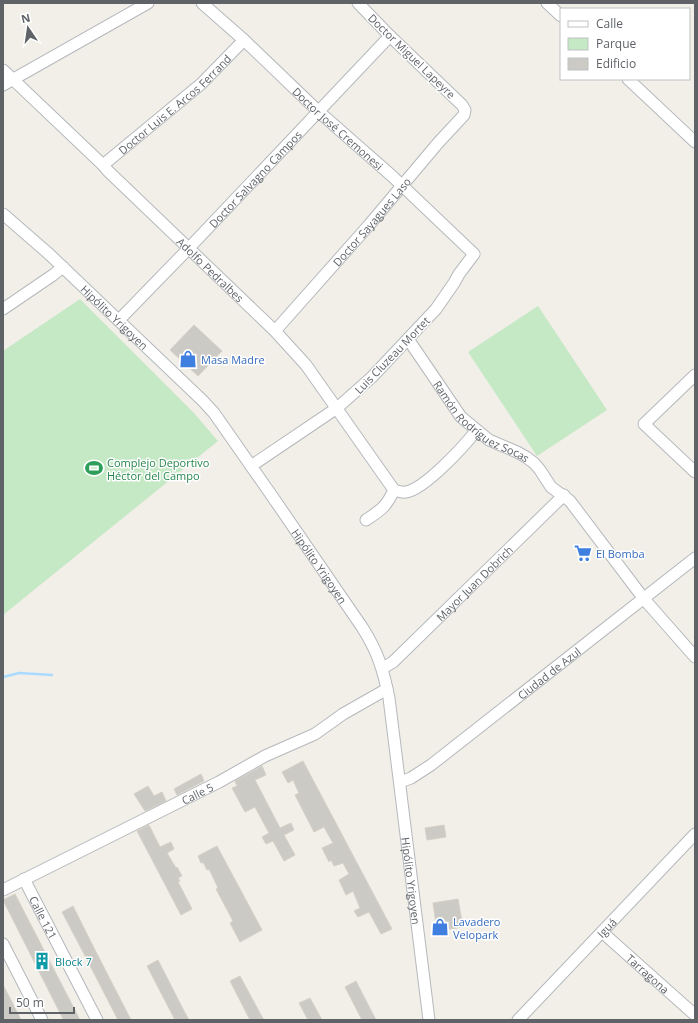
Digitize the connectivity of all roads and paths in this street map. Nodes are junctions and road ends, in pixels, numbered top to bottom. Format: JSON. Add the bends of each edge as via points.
{"nodes":[{"id":1,"x":148,"y":3,"type":"edge"},
{"id":2,"x":202,"y":3,"type":"edge"},
{"id":3,"x":358,"y":3,"type":"edge"},
{"id":4,"x":547,"y":3,"type":"edge"},
{"id":5,"x":560,"y":15,"type":"edge"},
{"id":6,"x":390,"y":36,"type":"junction"},
{"id":7,"x":244,"y":40,"type":"junction"},
{"id":8,"x":3,"y":70,"type":"edge"},
{"id":9,"x":629,"y":80,"type":"edge"},
{"id":10,"x":7,"y":82,"type":"edge"},
{"id":11,"x":465,"y":110,"type":"joint"},
{"id":12,"x":318,"y":111,"type":"junction"},
{"id":13,"x":695,"y":142,"type":"edge"},
{"id":14,"x":103,"y":165,"type":"junction"},
{"id":15,"x":402,"y":186,"type":"junction"},
{"id":16,"x":3,"y":214,"type":"edge"},
{"id":17,"x":189,"y":248,"type":"junction"},
{"id":18,"x":474,"y":254,"type":"joint"},
{"id":19,"x":63,"y":267,"type":"junction"},
{"id":20,"x":3,"y":309,"type":"edge"},
{"id":21,"x":119,"y":320,"type":"junction"},
{"id":22,"x":275,"y":331,"type":"junction"},
{"id":23,"x":408,"y":339,"type":"junction"},
{"id":24,"x":695,"y":375,"type":"edge"},
{"id":25,"x":337,"y":408,"type":"junction"},
{"id":26,"x":476,"y":431,"type":"junction"},
{"id":27,"x":251,"y":466,"type":"junction"},
{"id":28,"x":695,"y":472,"type":"edge"},
{"id":29,"x":394,"y":490,"type":"junction"},
{"id":30,"x":564,"y":495,"type":"junction"},
{"id":31,"x":366,"y":520,"type":"dead end"},
{"id":32,"x":695,"y":558,"type":"edge"},
{"id":33,"x":644,"y":599,"type":"junction"},
{"id":34,"x":695,"y":657,"type":"edge"},
{"id":35,"x":383,"y":668,"type":"junction"},
{"id":36,"x":387,"y":689,"type":"junction"},
{"id":37,"x":400,"y":782,"type":"junction"},
{"id":38,"x":695,"y":834,"type":"edge"},
{"id":39,"x":24,"y":879,"type":"junction"},
{"id":40,"x":3,"y":890,"type":"edge"},
{"id":41,"x":602,"y":932,"type":"junction"},
{"id":42,"x":3,"y":944,"type":"edge"},
{"id":43,"x":695,"y":1015,"type":"edge"},
{"id":44,"x":42,"y":1020,"type":"edge"},
{"id":45,"x":97,"y":1020,"type":"edge"},
{"id":46,"x":429,"y":1020,"type":"edge"},
{"id":47,"x":518,"y":1020,"type":"edge"}],
"edges":[{"from":1,"to":10,"type":"street"},
{"from":2,"to":7,"type":"street","name":"Doctor José Cremonesi"},
{"from":3,"to":6,"type":"street","name":"Doctor Miguel Lapeyre"},
{"from":4,"to":5,"type":"street"},
{"from":6,"to":11,"type":"street","name":"Doctor Miguel Lapeyre"},
{"from":6,"to":12,"type":"street","name":"Doctor Salvagno Campos"},
{"from":7,"to":12,"type":"street","name":"Doctor José Cremonesi"},
{"from":7,"to":14,"type":"street","name":"Doctor Luis E. Arcos Ferrand","via":[[201,84]]},
{"from":8,"to":10,"type":"street","name":"Adolfo Pedralbes"},
{"from":9,"to":13,"type":"street"},
{"from":10,"to":14,"type":"street","name":"Adolfo Pedralbes"},
{"from":11,"to":15,"type":"street","name":"Doctor Sayagues Laso","via":[[464,115]]},
{"from":12,"to":15,"type":"street","name":"Doctor José Cremonesi"},
{"from":12,"to":17,"type":"street","name":"Doctor Salvagno Campos"},
{"from":14,"to":17,"type":"street","name":"Adolfo Pedralbes"},
{"from":15,"to":18,"type":"street","name":"Doctor José Cremonesi"},
{"from":15,"to":22,"type":"street","name":"Doctor Sayagues Laso"},
{"from":16,"to":19,"type":"street","name":"Hipólito Yrigoyen"},
{"from":17,"to":21,"type":"street","name":"Doctor Salvagno Campos"},
{"from":17,"to":22,"type":"street","name":"Adolfo Pedralbes"},
{"from":18,"to":23,"type":"street","name":"Luis Cluzeau Mortet","via":[[436,309]]},
{"from":19,"to":20,"type":"street"},
{"from":19,"to":21,"type":"street","name":"Hipólito Yrigoyen"},
{"from":21,"to":27,"type":"street","name":"Hipólito Yrigoyen","via":[[204,401],[226,428]]},
{"from":22,"to":25,"type":"street","name":"Adolfo Pedralbes","via":[[306,365]]},
{"from":23,"to":25,"type":"street","name":"Luis Cluzeau Mortet","via":[[372,377]]},
{"from":23,"to":26,"type":"street","name":"Ramón Rodríguez Socas","via":[[461,417]]},
{"from":24,"to":28,"type":"street","via":[[644,424]]},
{"from":25,"to":27,"type":"street","name":"Luis Cluzeau Mortet"},
{"from":25,"to":29,"type":"street","name":"Adolfo Pedralbes"},
{"from":26,"to":29,"type":"street","via":[[456,454],[418,486],[407,492]]},
{"from":26,"to":30,"type":"street","name":"Ramón Rodríguez Socas","via":[[526,457],[540,470],[551,487]]},
{"from":27,"to":35,"type":"street","name":"Hipólito Yrigoyen","via":[[370,640]]},
{"from":29,"to":31,"type":"street","via":[[382,510]]},
{"from":30,"to":33,"type":"street","name":"Ramón Rodríguez Socas"},
{"from":30,"to":35,"type":"street","name":"Mayor Juan Dobrich","via":[[393,662]]},
{"from":32,"to":33,"type":"street","name":"Ciudad de Azul"},
{"from":33,"to":34,"type":"street","name":"Ramón Rodríguez Socas"},
{"from":33,"to":37,"type":"street","name":"Ciudad de Azul","via":[[431,766]]},
{"from":35,"to":36,"type":"street","name":"Hipólito Yrigoyen"},
{"from":36,"to":37,"type":"street","name":"Hipólito Yrigoyen"},
{"from":36,"to":39,"type":"street","name":"Calle 5","via":[[343,714],[315,734],[265,756]]},
{"from":37,"to":46,"type":"street","name":"Hipólito Yrigoyen"},
{"from":38,"to":41,"type":"street","name":"Iguá"},
{"from":39,"to":40,"type":"street","name":"Calle 5"},
{"from":39,"to":45,"type":"street","name":"Calle 121"},
{"from":41,"to":43,"type":"street","name":"Tarragona"},
{"from":41,"to":47,"type":"street","name":"Iguá"},
{"from":42,"to":44,"type":"street"}]}
